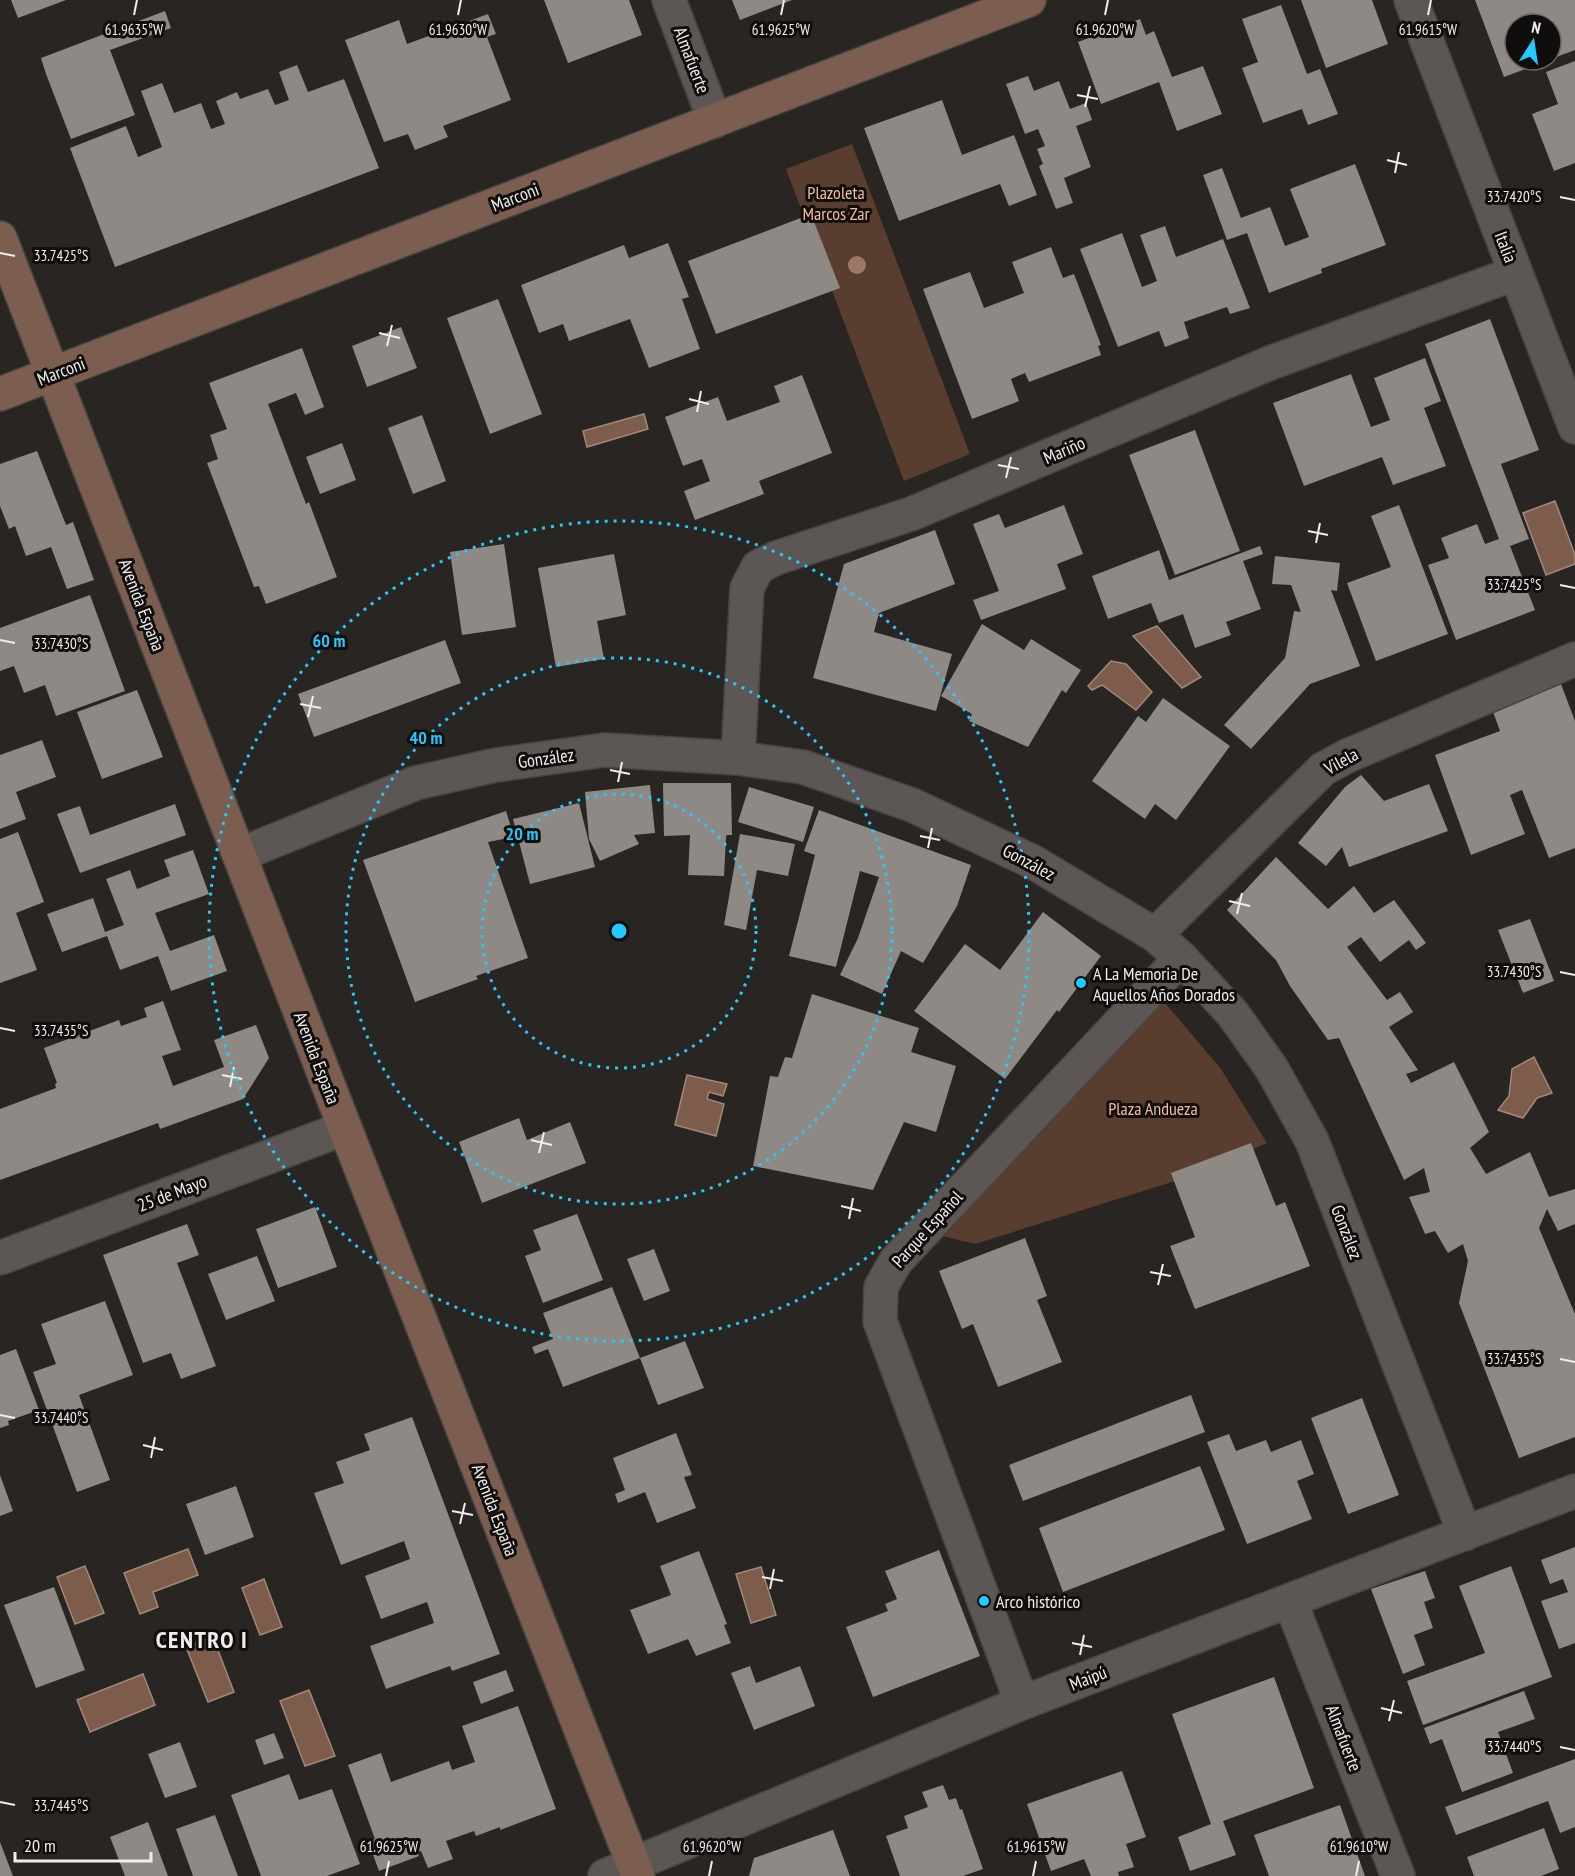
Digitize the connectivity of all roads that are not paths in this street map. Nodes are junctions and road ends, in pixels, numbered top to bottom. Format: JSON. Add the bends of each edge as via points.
{"nodes":[{"id":1,"x":669,"y":0,"type":"edge"},
{"id":2,"x":1029,"y":0,"type":"edge"},
{"id":3,"x":1411,"y":0,"type":"edge"},
{"id":4,"x":715,"y":120,"type":"junction"},
{"id":5,"x":0,"y":238,"type":"edge"},
{"id":6,"x":1516,"y":273,"type":"junction"},
{"id":7,"x":52,"y":374,"type":"junction"},
{"id":8,"x":0,"y":394,"type":"edge"},
{"id":9,"x":1575,"y":427,"type":"edge"},
{"id":10,"x":1575,"y":659,"type":"edge"},
{"id":11,"x":738,"y":758,"type":"junction"},
{"id":12,"x":239,"y":855,"type":"junction"},
{"id":13,"x":1155,"y":935,"type":"junction"},
{"id":14,"x":1181,"y":958,"type":"junction"},
{"id":15,"x":345,"y":1128,"type":"junction"},
{"id":16,"x":0,"y":1258,"type":"edge"},
{"id":17,"x":1575,"y":1491,"type":"edge"},
{"id":18,"x":1465,"y":1534,"type":"junction"},
{"id":19,"x":1290,"y":1601,"type":"junction"},
{"id":20,"x":1022,"y":1703,"type":"junction"},
{"id":21,"x":626,"y":1872,"type":"edge"},
{"id":22,"x":1398,"y":1876,"type":"edge"}],
"edges":[{"from":1,"to":4,"type":"street","name":"Almafuerte"},
{"from":2,"to":4,"type":"main road","name":"Marconi"},
{"from":3,"to":6,"type":"street","name":"Italia"},
{"from":4,"to":7,"type":"main road","name":"Marconi"},
{"from":5,"to":7,"type":"main road","name":"Avenida España"},
{"from":6,"to":9,"type":"street","name":"Italia"},
{"from":6,"to":11,"type":"street","name":"Mariño","via":[[1270,363],[911,514],[758,567],[747,588]]},
{"from":7,"to":8,"type":"main road","name":"Marconi"},
{"from":7,"to":12,"type":"main road","name":"Avenida España"},
{"from":10,"to":13,"type":"street","name":"Vilela","via":[[1323,769]]},
{"from":11,"to":12,"type":"street","name":"González","via":[[604,750],[495,765],[416,783]]},
{"from":11,"to":13,"type":"street","name":"González","via":[[803,767],[912,806],[1033,862]]},
{"from":12,"to":15,"type":"main road","name":"Avenida España"},
{"from":13,"to":14,"type":"street","name":"González"},
{"from":14,"to":18,"type":"street","name":"González","via":[[1233,1014],[1272,1069],[1312,1141]]},
{"from":14,"to":20,"type":"street","name":"Parque Español","via":[[896,1261],[881,1287],[880,1321]]},
{"from":15,"to":16,"type":"street","name":"25 de Mayo"},
{"from":15,"to":21,"type":"main road","name":"Avenida España"},
{"from":17,"to":18,"type":"street","name":"Maipú"},
{"from":18,"to":19,"type":"street","name":"Maipú"},
{"from":19,"to":20,"type":"street","name":"Maipú"},
{"from":19,"to":22,"type":"street","name":"Almafuerte"},
{"from":20,"to":21,"type":"street","name":"Maipú"}]}
